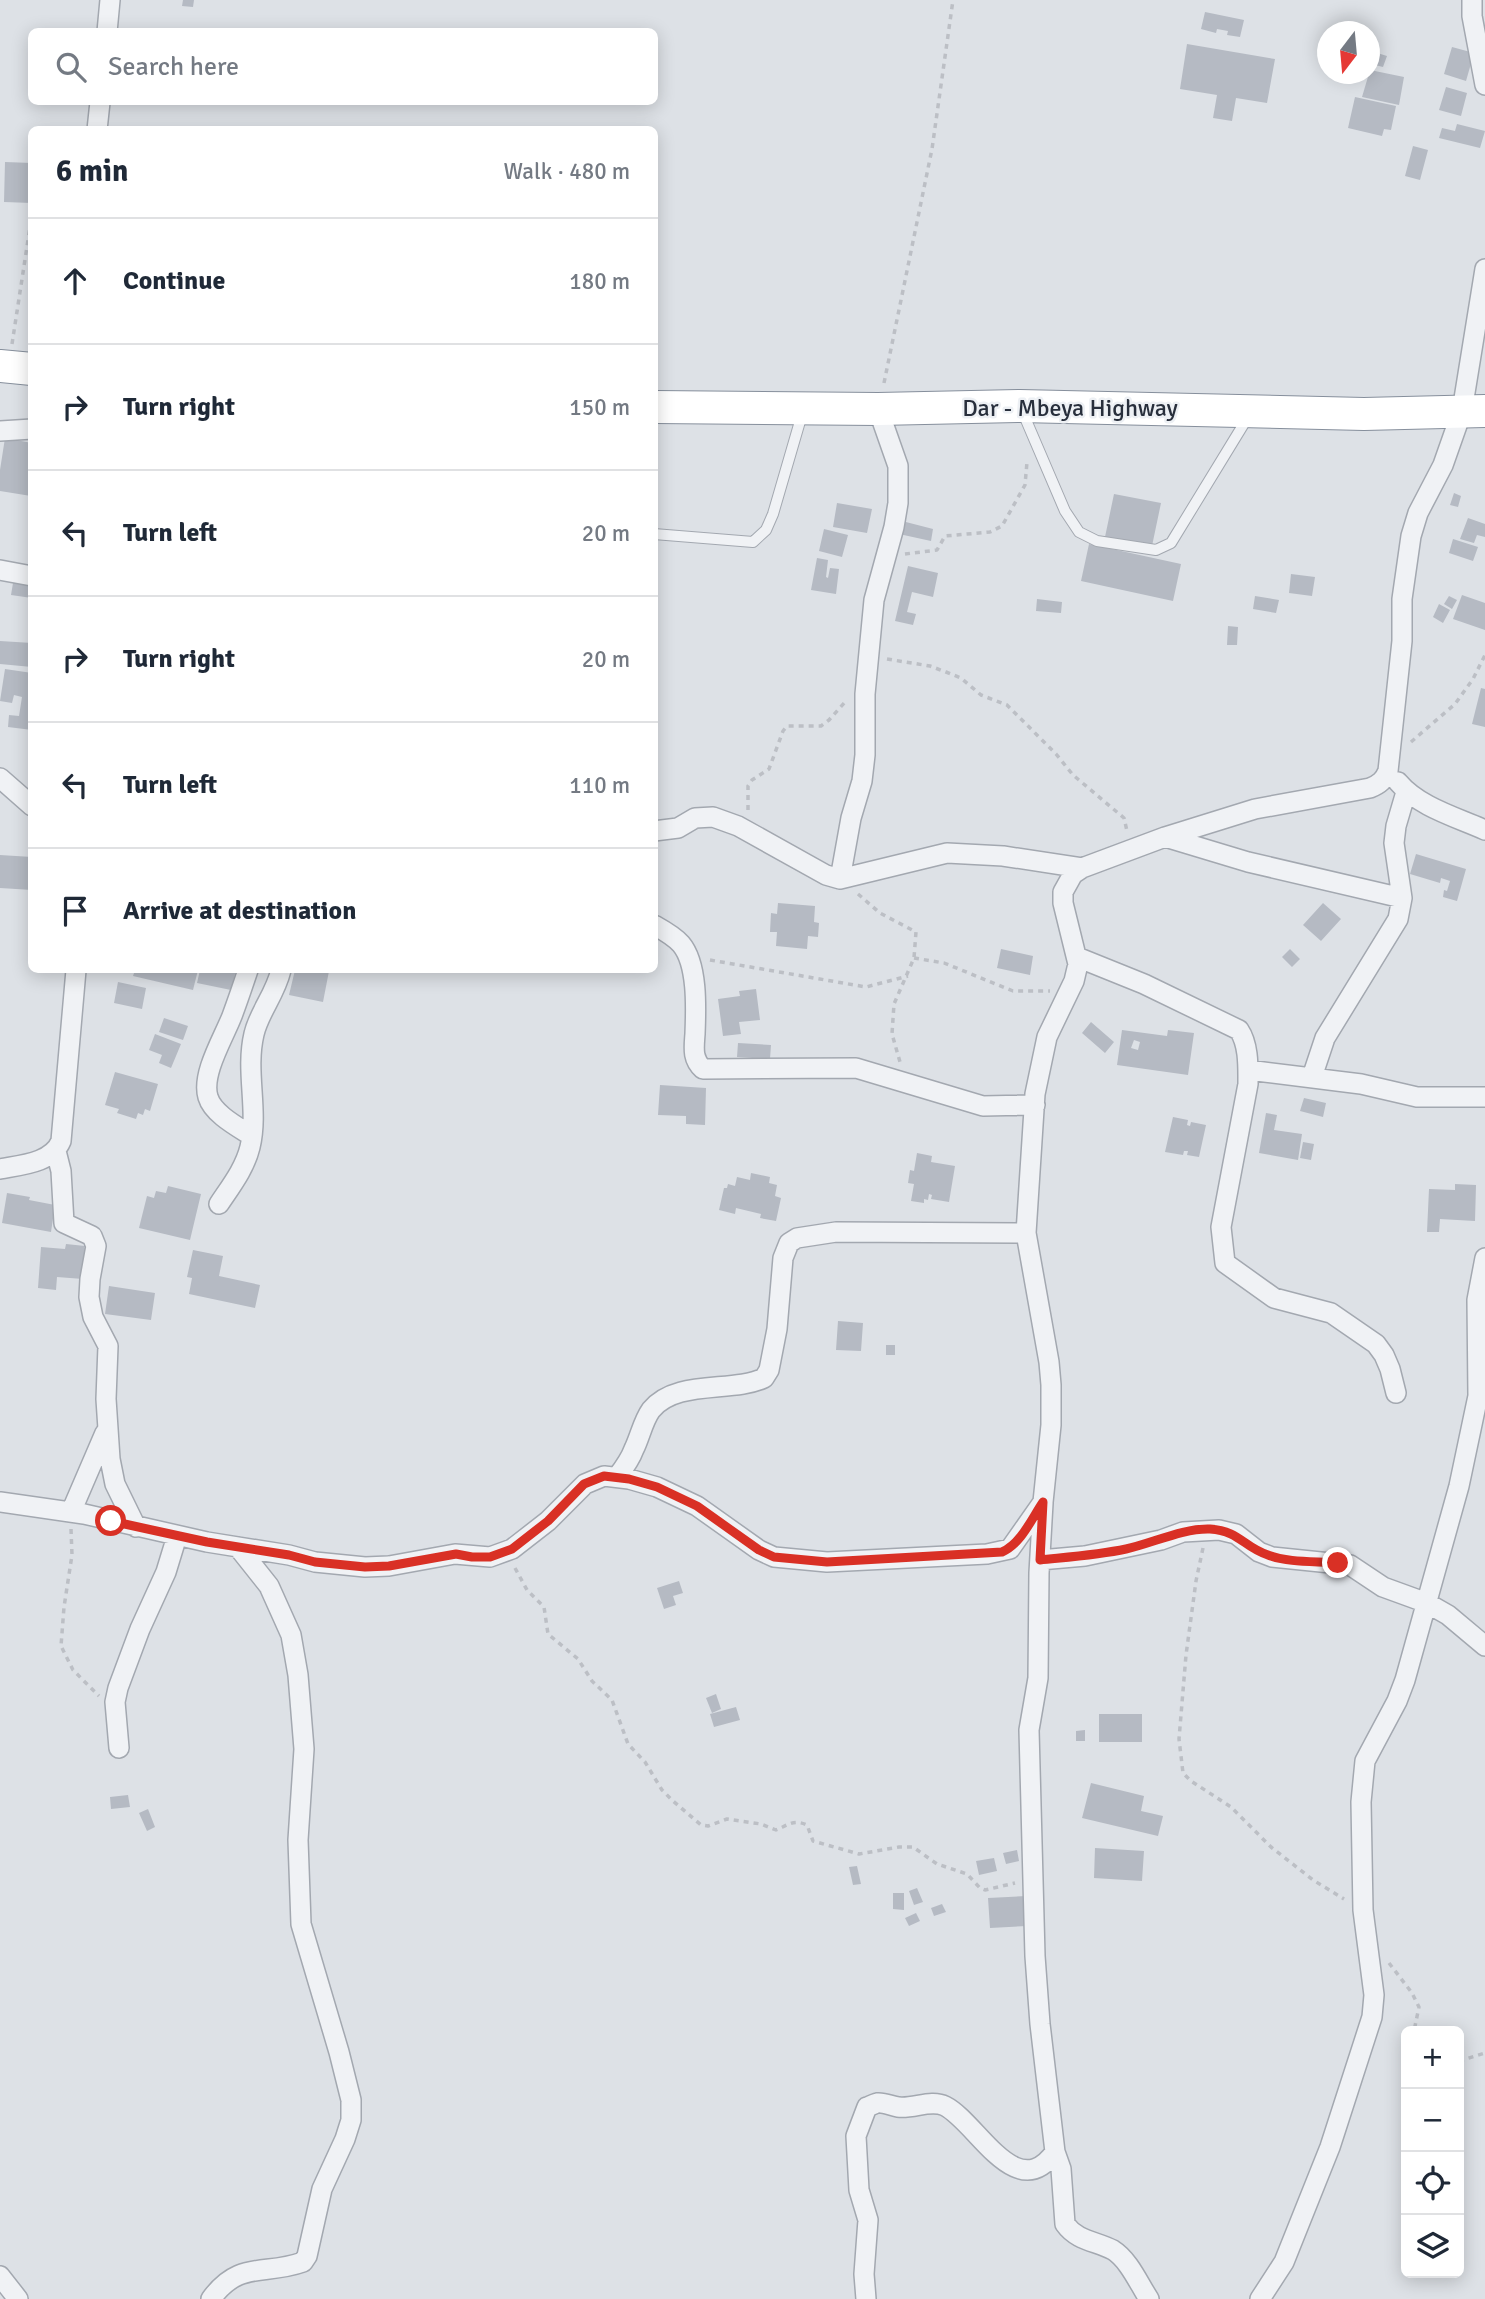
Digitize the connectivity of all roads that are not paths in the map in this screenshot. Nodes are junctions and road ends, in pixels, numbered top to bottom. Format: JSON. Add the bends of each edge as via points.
{"nodes":[{"id":1,"x":110,"y":0,"type":"edge"},
{"id":2,"x":1472,"y":0,"type":"edge"},
{"id":3,"x":107,"y":28,"type":"edge"},
{"id":4,"x":1485,"y":85,"type":"edge"},
{"id":5,"x":100,"y":105,"type":"edge"},
{"id":6,"x":97,"y":126,"type":"edge"},
{"id":7,"x":1485,"y":269,"type":"edge"},
{"id":8,"x":658,"y":407,"type":"edge"},
{"id":9,"x":804,"y":407,"type":"junction"},
{"id":10,"x":878,"y":409,"type":"junction"},
{"id":11,"x":1252,"y":410,"type":"junction"},
{"id":12,"x":1474,"y":411,"type":"edge"},
{"id":13,"x":1026,"y":419,"type":"junction"},
{"id":14,"x":28,"y":429,"type":"edge"},
{"id":15,"x":0,"y":431,"type":"edge"},
{"id":16,"x":658,"y":534,"type":"edge"},
{"id":17,"x":0,"y":570,"type":"edge"},
{"id":18,"x":28,"y":575,"type":"edge"},
{"id":19,"x":1389,"y":767,"type":"junction"},
{"id":20,"x":0,"y":778,"type":"edge"},
{"id":21,"x":1406,"y":792,"type":"junction"},
{"id":22,"x":28,"y":802,"type":"edge"},
{"id":23,"x":658,"y":830,"type":"edge"},
{"id":24,"x":1485,"y":830,"type":"edge"},
{"id":25,"x":1165,"y":837,"type":"junction"},
{"id":26,"x":1082,"y":868,"type":"junction"},
{"id":27,"x":844,"y":878,"type":"junction"},
{"id":28,"x":1402,"y":898,"type":"junction"},
{"id":29,"x":658,"y":928,"type":"edge"},
{"id":30,"x":1077,"y":957,"type":"junction"},
{"id":31,"x":76,"y":973,"type":"edge"},
{"id":32,"x":247,"y":973,"type":"edge"},
{"id":33,"x":280,"y":973,"type":"edge"},
{"id":34,"x":1248,"y":1070,"type":"junction"},
{"id":35,"x":1312,"y":1077,"type":"junction"},
{"id":36,"x":1482,"y":1095,"type":"edge"},
{"id":37,"x":1035,"y":1105,"type":"junction"},
{"id":38,"x":252,"y":1136,"type":"junction"},
{"id":39,"x":56,"y":1151,"type":"junction"},
{"id":40,"x":0,"y":1169,"type":"edge"},
{"id":41,"x":219,"y":1204,"type":"dead end"},
{"id":42,"x":1026,"y":1233,"type":"junction"},
{"id":43,"x":1485,"y":1258,"type":"edge"},
{"id":44,"x":1396,"y":1392,"type":"dead end"},
{"id":45,"x":107,"y":1428,"type":"junction"},
{"id":46,"x":617,"y":1478,"type":"junction"},
{"id":47,"x":0,"y":1502,"type":"edge"},
{"id":48,"x":1043,"y":1502,"type":"junction"},
{"id":49,"x":71,"y":1512,"type":"junction"},
{"id":50,"x":136,"y":1527,"type":"junction"},
{"id":51,"x":177,"y":1536,"type":"junction"},
{"id":52,"x":238,"y":1547,"type":"junction"},
{"id":53,"x":1040,"y":1560,"type":"junction"},
{"id":54,"x":1427,"y":1603,"type":"junction"},
{"id":55,"x":1485,"y":1646,"type":"edge"},
{"id":56,"x":119,"y":1748,"type":"dead end"},
{"id":57,"x":1055,"y":2152,"type":"junction"},
{"id":58,"x":0,"y":2276,"type":"edge"},
{"id":59,"x":18,"y":2299,"type":"edge"},
{"id":60,"x":212,"y":2299,"type":"edge"},
{"id":61,"x":866,"y":2299,"type":"edge"},
{"id":62,"x":1149,"y":2299,"type":"edge"},
{"id":63,"x":1261,"y":2299,"type":"edge"}],
"edges":[{"from":1,"to":3,"type":"street"},
{"from":2,"to":4,"type":"street"},
{"from":5,"to":6,"type":"street"},
{"from":7,"to":12,"type":"street"},
{"from":8,"to":9,"type":"highway","name":"Dar - Mbeya Highway"},
{"from":9,"to":10,"type":"highway","name":"Dar - Mbeya Highway"},
{"from":9,"to":16,"type":"lane","via":[[773,514],[766,530],[753,542]]},
{"from":10,"to":13,"type":"highway","name":"Dar - Mbeya Highway"},
{"from":10,"to":27,"type":"street","via":[[898,466],[898,503],[874,600],[862,781]]},
{"from":11,"to":12,"type":"highway","name":"Dar - Mbeya Highway"},
{"from":11,"to":13,"type":"highway","name":"Dar - Mbeya Highway"},
{"from":11,"to":13,"type":"lane","via":[[1171,543],[1156,550],[1097,541],[1079,532],[1065,511]]},
{"from":12,"to":19,"type":"street","via":[[1413,524],[1402,599]]},
{"from":14,"to":15,"type":"street"},
{"from":17,"to":18,"type":"street"},
{"from":19,"to":21,"type":"street"},
{"from":19,"to":25,"type":"street","via":[[1381,783],[1370,788],[1255,809]]},
{"from":20,"to":22,"type":"street"},
{"from":21,"to":24,"type":"street"},
{"from":21,"to":28,"type":"street","via":[[1394,843]]},
{"from":23,"to":27,"type":"street","via":[[678,828],[704,816],[728,821],[826,875]]},
{"from":25,"to":26,"type":"street"},
{"from":25,"to":28,"type":"street","via":[[1248,862]]},
{"from":26,"to":27,"type":"street","via":[[947,853]]},
{"from":26,"to":30,"type":"street","via":[[1063,892]]},
{"from":28,"to":35,"type":"street","via":[[1398,919],[1325,1038]]},
{"from":29,"to":37,"type":"street","via":[[682,945],[691,967],[696,1003],[694,1052],[703,1069],[856,1068],[983,1106]]},
{"from":30,"to":34,"type":"street","via":[[1235,1027],[1243,1036]]},
{"from":30,"to":37,"type":"street","via":[[1077,970],[1047,1037]]},
{"from":31,"to":39,"type":"street","via":[[63,1133]]},
{"from":32,"to":38,"type":"street","via":[[210,1068],[207,1093],[223,1116]]},
{"from":33,"to":38,"type":"street","via":[[252,1044]]},
{"from":34,"to":35,"type":"street"},
{"from":34,"to":44,"type":"street","via":[[1221,1227],[1225,1263],[1274,1298],[1331,1313],[1376,1344]]},
{"from":35,"to":36,"type":"street","via":[[1417,1097]]},
{"from":37,"to":42,"type":"street"},
{"from":38,"to":41,"type":"street","via":[[245,1161]]},
{"from":39,"to":40,"type":"street","via":[[46,1158]]},
{"from":39,"to":45,"type":"street","via":[[64,1223],[92,1236],[96,1246],[89,1297],[107,1346]]},
{"from":42,"to":46,"type":"street","via":[[836,1232],[797,1238],[789,1243],[783,1258],[777,1329],[764,1378],[693,1390],[657,1403]]},
{"from":42,"to":48,"type":"street","via":[[1051,1385]]},
{"from":43,"to":54,"type":"street","via":[[1477,1300],[1478,1396]]},
{"from":45,"to":49,"type":"street"},
{"from":45,"to":50,"type":"street","via":[[115,1484]]},
{"from":46,"to":48,"type":"street","via":[[657,1487],[697,1506],[774,1557],[805,1561],[1002,1552],[1022,1535]]},
{"from":46,"to":52,"type":"street","via":[[604,1476],[584,1484],[512,1549],[490,1557],[456,1554],[365,1567]]},
{"from":47,"to":49,"type":"street"},
{"from":48,"to":53,"type":"street"},
{"from":49,"to":50,"type":"street"},
{"from":50,"to":51,"type":"street"},
{"from":51,"to":52,"type":"street"},
{"from":51,"to":56,"type":"street","via":[[116,1696]]},
{"from":52,"to":60,"type":"street","via":[[269,1586],[291,1635],[304,1749],[298,1840],[301,1924],[340,2052],[351,2120],[322,2189],[303,2262],[238,2274],[223,2283]]},
{"from":53,"to":54,"type":"street","via":[[1124,1549],[1207,1529],[1236,1534],[1272,1557],[1350,1565],[1383,1587]]},
{"from":53,"to":57,"type":"street","via":[[1038,1678],[1029,1730],[1040,2024]]},
{"from":54,"to":55,"type":"street"},
{"from":54,"to":63,"type":"street","via":[[1397,1701],[1365,1760],[1364,1915],[1374,1995],[1372,2017],[1330,2147],[1283,2262]]},
{"from":57,"to":61,"type":"street","via":[[1044,2164],[1016,2168],[945,2106],[900,2108],[877,2103],[867,2107],[856,2136],[859,2190],[868,2220]]},
{"from":57,"to":62,"type":"street","via":[[1065,2224],[1083,2239],[1113,2250]]},
{"from":58,"to":59,"type":"street"}]}
